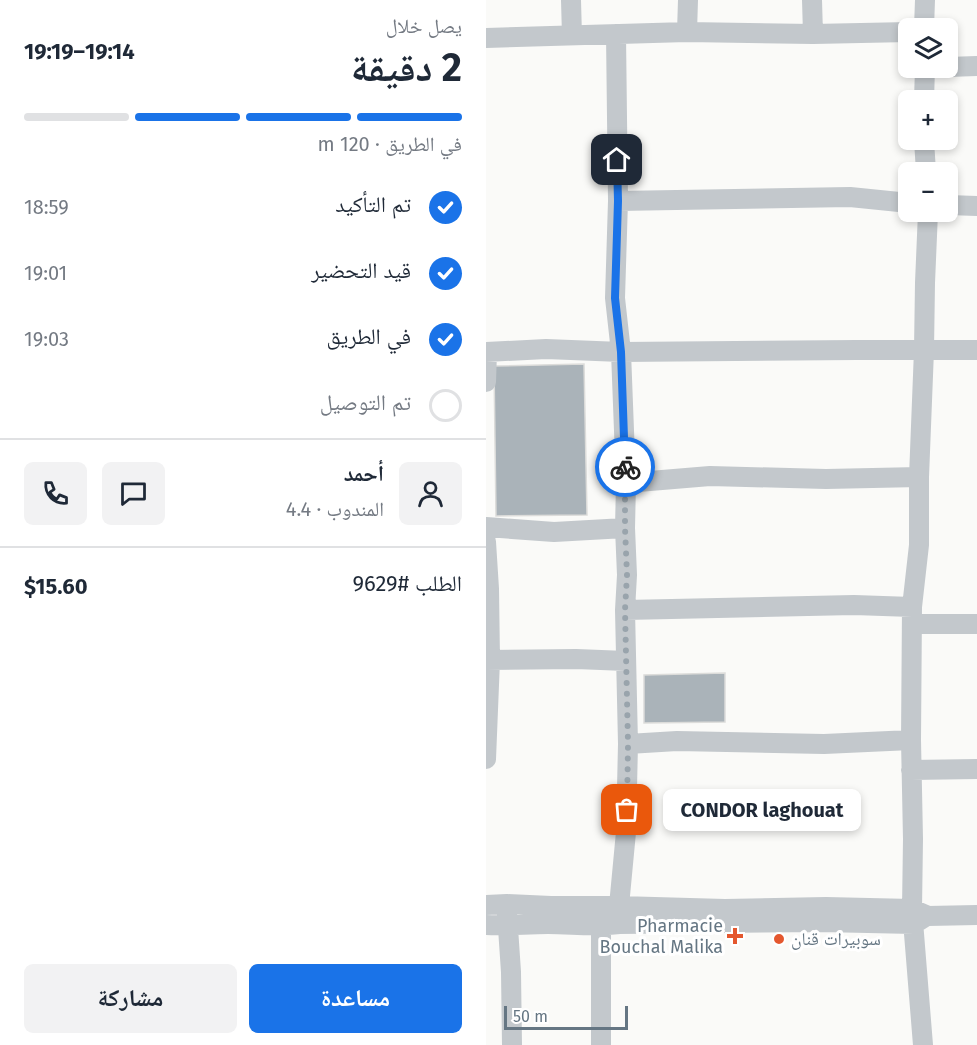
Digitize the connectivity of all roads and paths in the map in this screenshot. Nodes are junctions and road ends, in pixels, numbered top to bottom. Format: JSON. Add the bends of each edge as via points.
{"nodes":[{"id":1,"x":571,"y":0,"type":"edge"},
{"id":2,"x":688,"y":0,"type":"edge"},
{"id":3,"x":812,"y":0,"type":"edge"},
{"id":4,"x":925,"y":0,"type":"edge"},
{"id":5,"x":924,"y":18,"type":"edge"},
{"id":6,"x":687,"y":32,"type":"junction"},
{"id":7,"x":898,"y":32,"type":"edge"},
{"id":8,"x":616,"y":34,"type":"junction"},
{"id":9,"x":813,"y":34,"type":"junction"},
{"id":10,"x":572,"y":36,"type":"junction"},
{"id":11,"x":486,"y":38,"type":"edge"},
{"id":12,"x":977,"y":66,"type":"edge"},
{"id":13,"x":958,"y":67,"type":"edge"},
{"id":14,"x":618,"y":201,"type":"junction"},
{"id":15,"x":898,"y":202,"type":"edge"},
{"id":16,"x":958,"y":205,"type":"edge"},
{"id":17,"x":977,"y":206,"type":"edge"},
{"id":18,"x":928,"y":222,"type":"edge"},
{"id":19,"x":924,"y":350,"type":"junction"},
{"id":20,"x":977,"y":350,"type":"edge"},
{"id":21,"x":486,"y":352,"type":"edge"},
{"id":22,"x":621,"y":352,"type":"junction"},
{"id":23,"x":486,"y":382,"type":"edge"},
{"id":24,"x":919,"y":477,"type":"junction"},
{"id":25,"x":626,"y":483,"type":"junction"},
{"id":26,"x":486,"y":527,"type":"edge"},
{"id":27,"x":625,"y":528,"type":"junction"},
{"id":28,"x":486,"y":542,"type":"edge"},
{"id":29,"x":625,"y":610,"type":"junction"},
{"id":30,"x":912,"y":615,"type":"junction"},
{"id":31,"x":977,"y":624,"type":"edge"},
{"id":32,"x":488,"y":660,"type":"edge"},
{"id":33,"x":626,"y":661,"type":"junction"},
{"id":34,"x":911,"y":740,"type":"junction"},
{"id":35,"x":628,"y":744,"type":"junction"},
{"id":36,"x":486,"y":759,"type":"edge"},
{"id":37,"x":911,"y":770,"type":"junction"},
{"id":38,"x":977,"y":770,"type":"edge"},
{"id":39,"x":507,"y":904,"type":"junction"},
{"id":40,"x":486,"y":905,"type":"edge"},
{"id":41,"x":977,"y":915,"type":"edge"},
{"id":42,"x":918,"y":916,"type":"junction"},
{"id":43,"x":613,"y":919,"type":"junction"},
{"id":44,"x":486,"y":925,"type":"edge"},
{"id":45,"x":508,"y":926,"type":"junction"},
{"id":46,"x":512,"y":1045,"type":"edge"},
{"id":47,"x":601,"y":1045,"type":"edge"},
{"id":48,"x":923,"y":1045,"type":"edge"}],
"edges":[{"from":1,"to":10,"type":"street"},
{"from":2,"to":6,"type":"street"},
{"from":3,"to":9,"type":"street"},
{"from":4,"to":5,"type":"street"},
{"from":6,"to":8,"type":"street"},
{"from":6,"to":9,"type":"street"},
{"from":7,"to":9,"type":"street"},
{"from":8,"to":10,"type":"street"},
{"from":8,"to":14,"type":"street"},
{"from":10,"to":11,"type":"street"},
{"from":12,"to":13,"type":"street"},
{"from":14,"to":15,"type":"street","via":[[850,197]]},
{"from":14,"to":22,"type":"street","via":[[615,298]]},
{"from":16,"to":17,"type":"street"},
{"from":18,"to":19,"type":"street"},
{"from":19,"to":20,"type":"street"},
{"from":19,"to":22,"type":"street"},
{"from":19,"to":24,"type":"street"},
{"from":21,"to":22,"type":"street"},
{"from":21,"to":23,"type":"street"},
{"from":22,"to":25,"type":"street"},
{"from":24,"to":25,"type":"street","via":[[710,476]]},
{"from":24,"to":30,"type":"street","via":[[920,544]]},
{"from":25,"to":27,"type":"street"},
{"from":26,"to":27,"type":"street","via":[[554,532]]},
{"from":27,"to":29,"type":"street"},
{"from":28,"to":32,"type":"street"},
{"from":29,"to":30,"type":"street","via":[[854,605]]},
{"from":29,"to":33,"type":"street"},
{"from":30,"to":31,"type":"street"},
{"from":30,"to":34,"type":"street"},
{"from":32,"to":33,"type":"street"},
{"from":32,"to":36,"type":"street"},
{"from":33,"to":35,"type":"street"},
{"from":34,"to":35,"type":"street"},
{"from":34,"to":37,"type":"street"},
{"from":35,"to":43,"type":"street","via":[[626,832]]},
{"from":37,"to":38,"type":"street"},
{"from":37,"to":42,"type":"street"},
{"from":39,"to":40,"type":"street"},
{"from":39,"to":43,"type":"street"},
{"from":39,"to":45,"type":"street"},
{"from":41,"to":42,"type":"street"},
{"from":42,"to":43,"type":"street","via":[[826,907],[725,909]]},
{"from":42,"to":48,"type":"street"},
{"from":43,"to":45,"type":"street"},
{"from":43,"to":47,"type":"street"},
{"from":44,"to":45,"type":"street"},
{"from":45,"to":46,"type":"street"}]}
